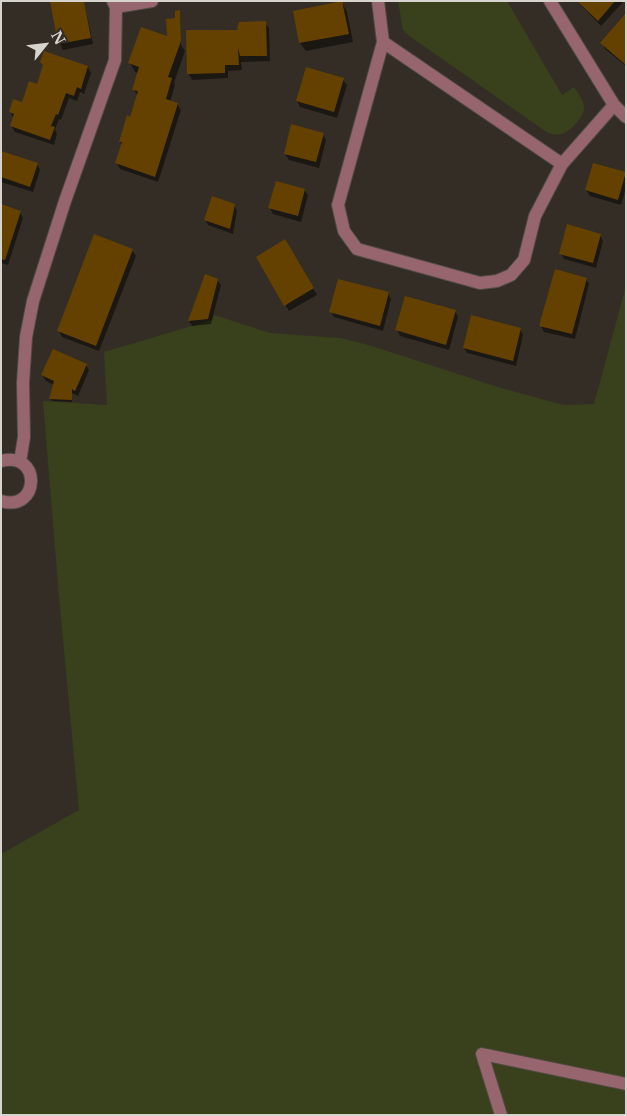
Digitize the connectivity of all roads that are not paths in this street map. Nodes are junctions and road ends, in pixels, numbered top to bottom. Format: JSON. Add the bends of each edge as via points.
{"nodes":[{"id":1,"x":152,"y":1,"type":"edge"},
{"id":2,"x":378,"y":1,"type":"edge"},
{"id":3,"x":550,"y":1,"type":"edge"},
{"id":4,"x":115,"y":4,"type":"edge"},
{"id":5,"x":383,"y":42,"type":"junction"},
{"id":6,"x":614,"y":105,"type":"junction"},
{"id":7,"x":626,"y":117,"type":"edge"},
{"id":8,"x":562,"y":164,"type":"junction"},
{"id":9,"x":1,"y":461,"type":"edge"},
{"id":10,"x":20,"y":462,"type":"junction"},
{"id":11,"x":1,"y":502,"type":"edge"},
{"id":12,"x":626,"y":1084,"type":"edge"},
{"id":13,"x":501,"y":1115,"type":"edge"}],
"edges":[{"from":1,"to":4,"type":"street"},
{"from":2,"to":5,"type":"street"},
{"from":3,"to":6,"type":"street"},
{"from":4,"to":10,"type":"street","via":[[115,60],[33,301],[26,338],[24,437]]},
{"from":5,"to":8,"type":"street"},
{"from":5,"to":8,"type":"street","via":[[338,205],[344,231],[357,249],[480,283],[511,275],[524,260],[535,216]]},
{"from":6,"to":7,"type":"street"},
{"from":6,"to":8,"type":"street"},
{"from":9,"to":10,"type":"street","via":[[14,459]]},
{"from":10,"to":11,"type":"street","via":[[30,473],[27,495],[14,503]]},
{"from":12,"to":13,"type":"street","via":[[482,1054]]}]}
